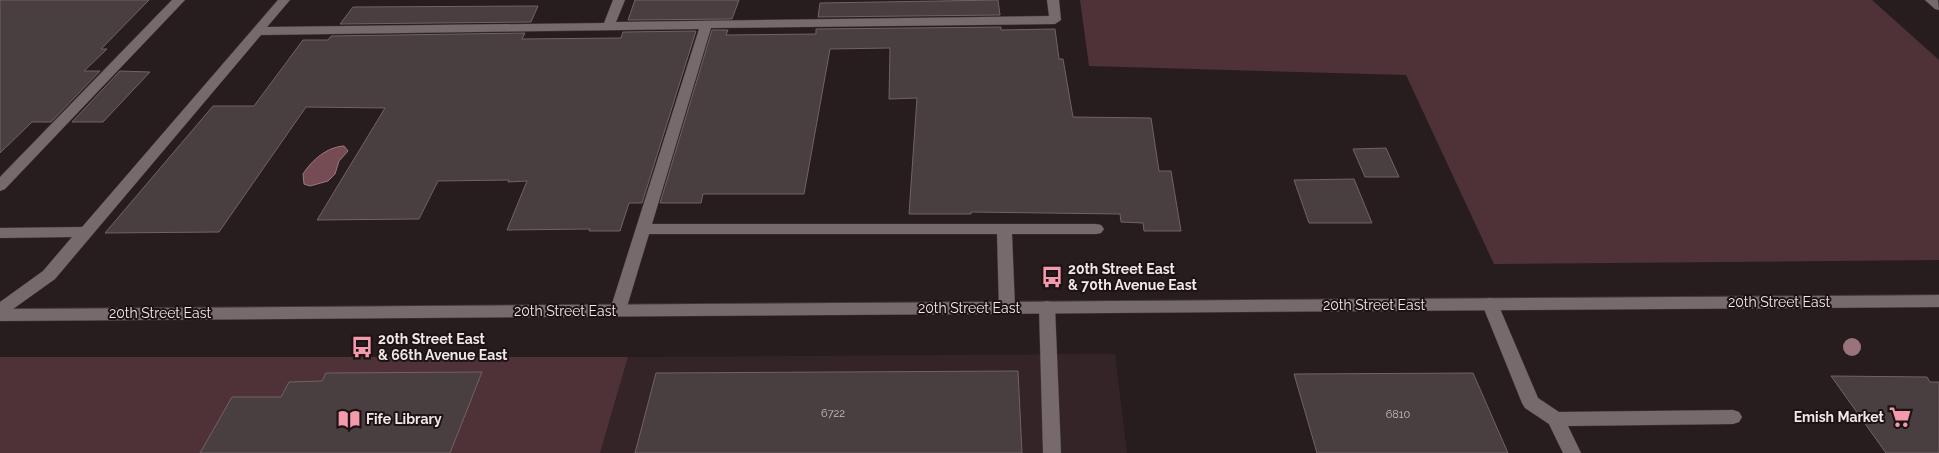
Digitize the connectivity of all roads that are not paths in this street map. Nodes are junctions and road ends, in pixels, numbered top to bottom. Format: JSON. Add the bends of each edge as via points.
{"nodes":[{"id":1,"x":178,"y":0,"type":"edge"},
{"id":2,"x":284,"y":0,"type":"edge"},
{"id":3,"x":619,"y":0,"type":"edge"},
{"id":4,"x":1053,"y":0,"type":"edge"},
{"id":5,"x":1931,"y":0,"type":"edge"},
{"id":6,"x":1939,"y":6,"type":"edge"},
{"id":7,"x":706,"y":25,"type":"junction"},
{"id":8,"x":609,"y":26,"type":"junction"},
{"id":9,"x":257,"y":31,"type":"junction"},
{"id":10,"x":0,"y":186,"type":"edge"},
{"id":11,"x":642,"y":229,"type":"junction"},
{"id":12,"x":1004,"y":229,"type":"junction"},
{"id":13,"x":1096,"y":229,"type":"dead end"},
{"id":14,"x":0,"y":232,"type":"edge"},
{"id":15,"x":85,"y":232,"type":"junction"},
{"id":16,"x":1939,"y":302,"type":"edge"},
{"id":17,"x":1490,"y":304,"type":"junction"},
{"id":18,"x":1047,"y":307,"type":"junction"},
{"id":19,"x":1007,"y":308,"type":"junction"},
{"id":20,"x":0,"y":310,"type":"edge"},
{"id":21,"x":618,"y":310,"type":"junction"},
{"id":22,"x":0,"y":314,"type":"edge"},
{"id":23,"x":1733,"y":417,"type":"dead end"},
{"id":24,"x":1556,"y":419,"type":"junction"},
{"id":25,"x":1052,"y":453,"type":"edge"},
{"id":26,"x":1572,"y":453,"type":"edge"}],
"edges":[{"from":1,"to":10,"type":"main road"},
{"from":2,"to":9,"type":"main road"},
{"from":3,"to":8,"type":"main road"},
{"from":4,"to":7,"type":"main road","via":[[1055,20]]},
{"from":5,"to":6,"type":"main road"},
{"from":7,"to":8,"type":"main road"},
{"from":7,"to":11,"type":"main road"},
{"from":8,"to":9,"type":"main road"},
{"from":9,"to":15,"type":"main road"},
{"from":11,"to":12,"type":"main road"},
{"from":11,"to":21,"type":"main road"},
{"from":12,"to":13,"type":"main road"},
{"from":12,"to":19,"type":"main road"},
{"from":14,"to":15,"type":"main road"},
{"from":15,"to":20,"type":"main road","via":[[49,275]]},
{"from":16,"to":17,"type":"main road","name":"20th Street East"},
{"from":17,"to":18,"type":"main road","name":"20th Street East"},
{"from":17,"to":24,"type":"main road","via":[[1531,404]]},
{"from":18,"to":19,"type":"main road","name":"20th Street East"},
{"from":18,"to":25,"type":"main road"},
{"from":19,"to":21,"type":"main road","name":"20th Street East"},
{"from":21,"to":22,"type":"main road","name":"20th Street East"},
{"from":23,"to":24,"type":"main road"},
{"from":24,"to":26,"type":"main road"}]}
